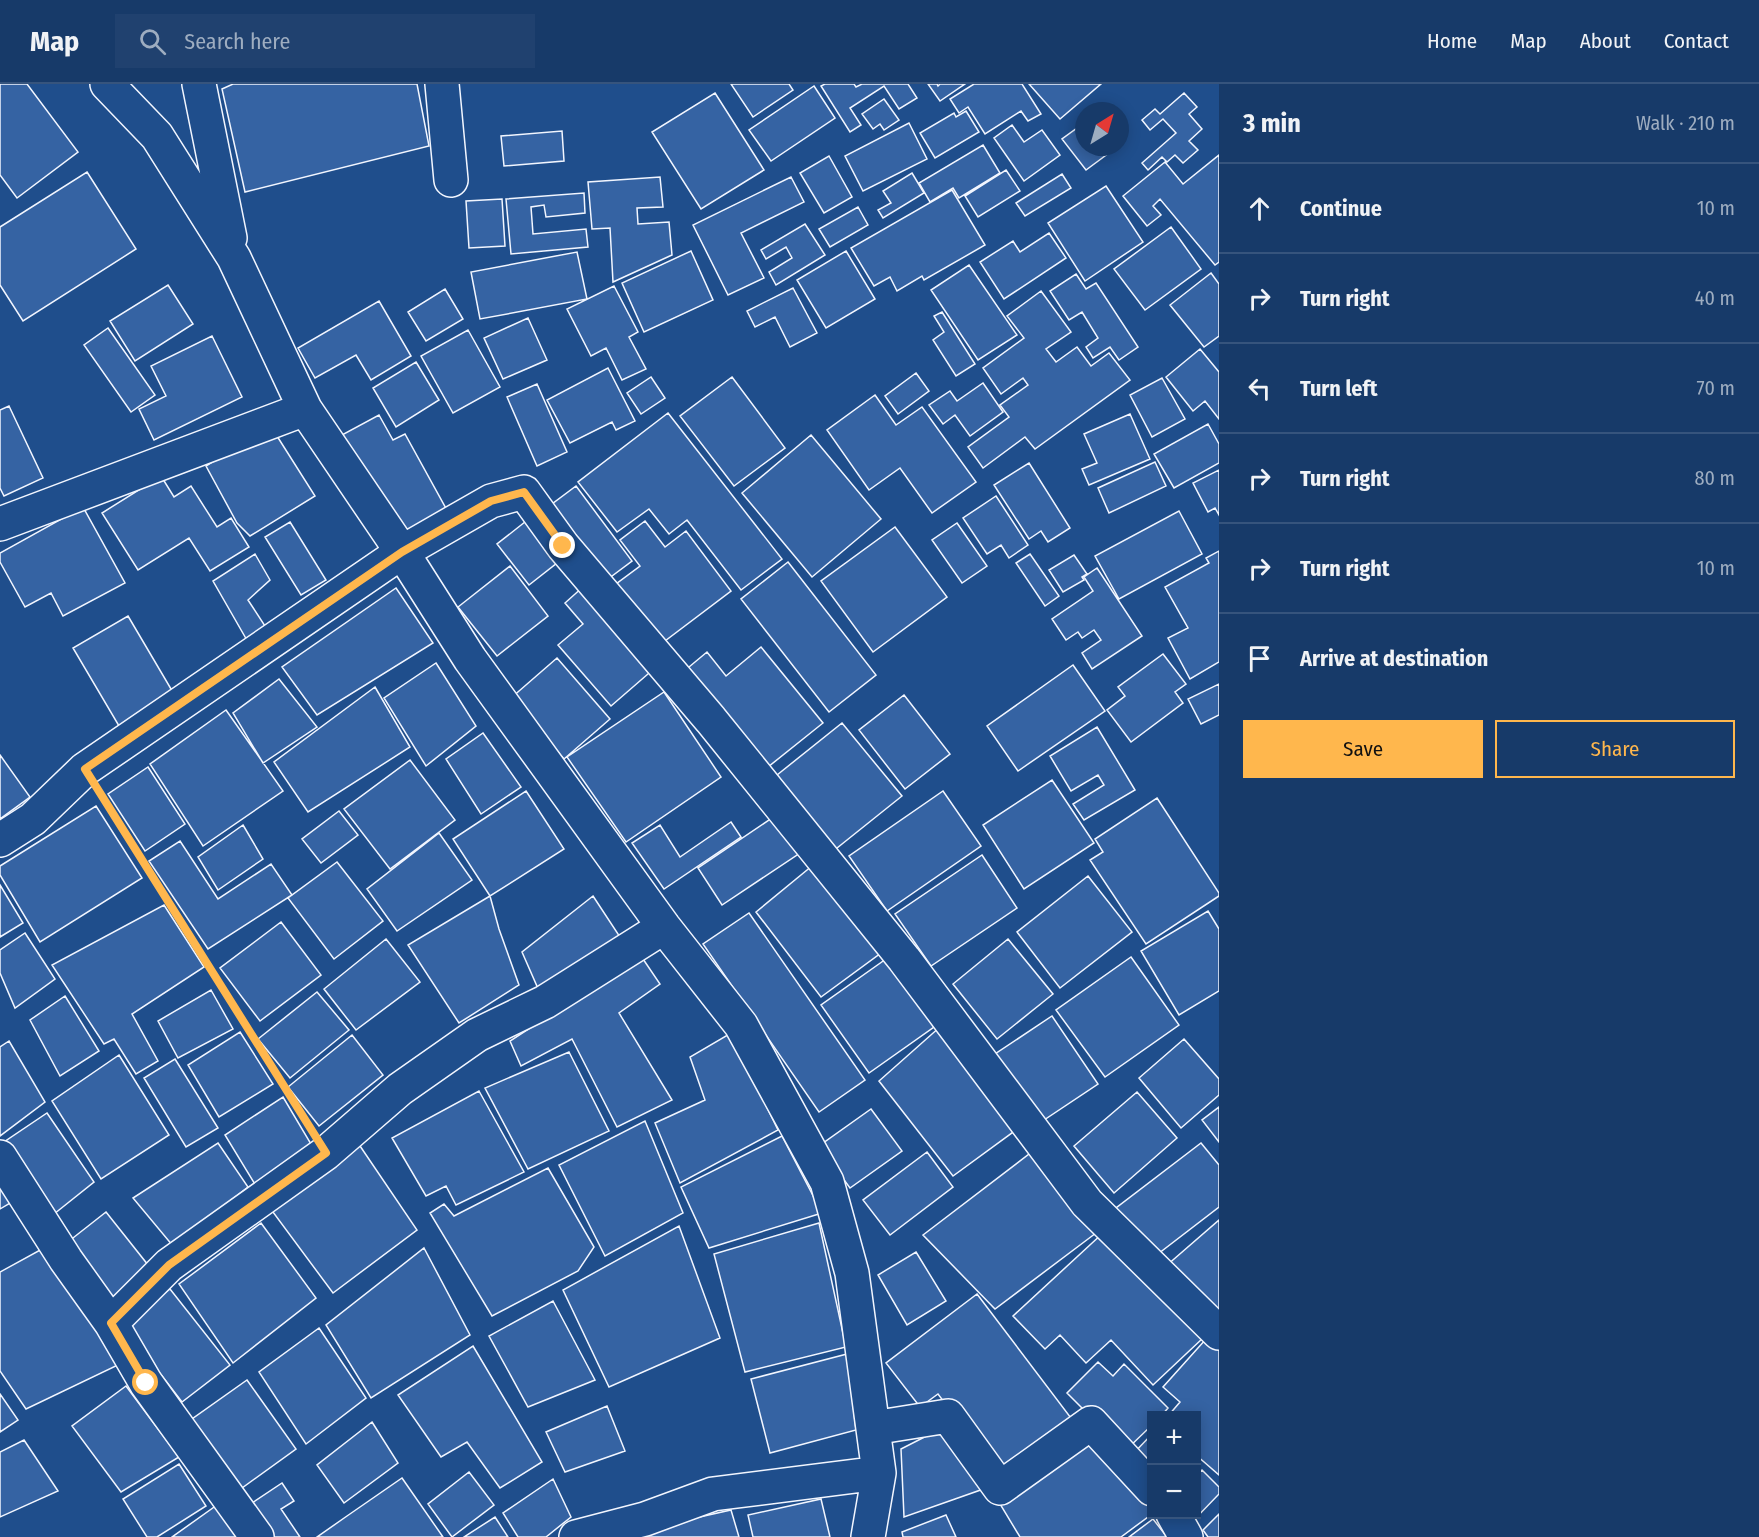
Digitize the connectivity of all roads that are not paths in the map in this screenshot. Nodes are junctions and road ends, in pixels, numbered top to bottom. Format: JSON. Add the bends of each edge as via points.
{"nodes":[{"id":1,"x":107,"y":84,"type":"edge"},
{"id":2,"x":198,"y":84,"type":"edge"},
{"id":3,"x":442,"y":84,"type":"edge"},
{"id":4,"x":451,"y":180,"type":"dead end"},
{"id":5,"x":234,"y":258,"type":"junction"},
{"id":6,"x":305,"y":409,"type":"junction"},
{"id":7,"x":0,"y":524,"type":"edge"},
{"id":8,"x":402,"y":552,"type":"junction"},
{"id":9,"x":0,"y":840,"type":"edge"},
{"id":10,"x":663,"y":927,"type":"junction"},
{"id":11,"x":0,"y":1158,"type":"edge"},
{"id":12,"x":111,"y":1323,"type":"junction"},
{"id":13,"x":1219,"y":1333,"type":"edge"},
{"id":14,"x":873,"y":1428,"type":"junction"},
{"id":15,"x":879,"y":1473,"type":"junction"},
{"id":16,"x":1147,"y":1484,"type":"edge"},
{"id":17,"x":1175,"y":1519,"type":"edge"},
{"id":18,"x":257,"y":1537,"type":"edge"},
{"id":19,"x":576,"y":1537,"type":"edge"},
{"id":20,"x":868,"y":1537,"type":"edge"},
{"id":21,"x":1186,"y":1537,"type":"edge"}],
"edges":[{"from":1,"to":5,"type":"street","via":[[157,136]]},
{"from":2,"to":5,"type":"street"},
{"from":3,"to":4,"type":"street"},
{"from":5,"to":6,"type":"street"},
{"from":6,"to":7,"type":"street"},
{"from":6,"to":8,"type":"street"},
{"from":8,"to":9,"type":"street","via":[[85,769],[33,819]]},
{"from":8,"to":10,"type":"street","via":[[470,658]]},
{"from":8,"to":13,"type":"street","via":[[491,501],[524,492],[563,546],[711,720],[904,959],[1086,1203]]},
{"from":10,"to":12,"type":"street","via":[[545,1002],[477,1035],[399,1089],[326,1153],[169,1265]]},
{"from":10,"to":14,"type":"street","via":[[741,1025],[827,1182],[852,1273]]},
{"from":11,"to":12,"type":"street"},
{"from":12,"to":18,"type":"street","via":[[146,1383]]},
{"from":14,"to":15,"type":"street"},
{"from":14,"to":16,"type":"street","via":[[948,1416],[1000,1488],[1090,1423]]},
{"from":15,"to":19,"type":"street","via":[[713,1494],[645,1519]]},
{"from":15,"to":20,"type":"street"},
{"from":17,"to":21,"type":"street"}]}
